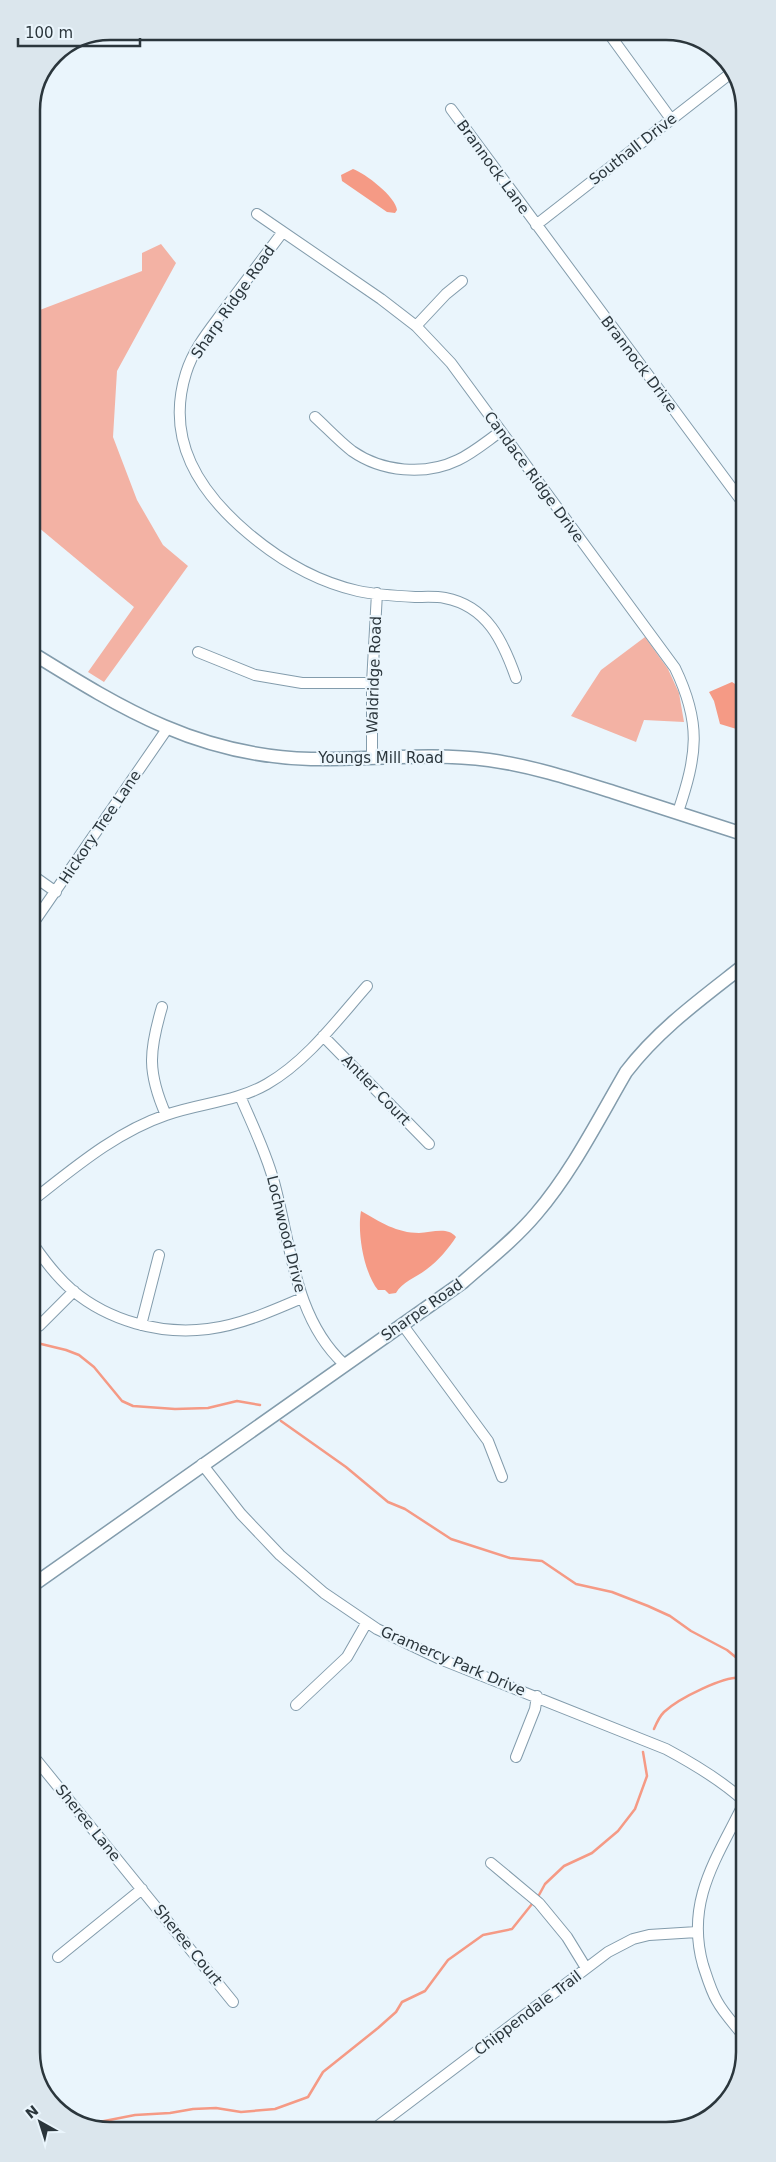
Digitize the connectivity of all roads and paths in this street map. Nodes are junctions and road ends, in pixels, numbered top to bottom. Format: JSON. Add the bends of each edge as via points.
{"nodes":[{"id":1,"x":614,"y":40,"type":"edge"},
{"id":2,"x":727,"y":76,"type":"edge"},
{"id":3,"x":451,"y":109,"type":"dead end"},
{"id":4,"x":672,"y":119,"type":"junction"},
{"id":5,"x":257,"y":214,"type":"dead end"},
{"id":6,"x":536,"y":225,"type":"junction"},
{"id":7,"x":282,"y":233,"type":"junction"},
{"id":8,"x":462,"y":281,"type":"dead end"},
{"id":9,"x":416,"y":326,"type":"junction"},
{"id":10,"x":315,"y":417,"type":"dead end"},
{"id":11,"x":500,"y":432,"type":"junction"},
{"id":12,"x":736,"y":493,"type":"edge"},
{"id":13,"x":377,"y":593,"type":"junction"},
{"id":14,"x":198,"y":652,"type":"dead end"},
{"id":15,"x":40,"y":658,"type":"edge"},
{"id":16,"x":516,"y":678,"type":"dead end"},
{"id":17,"x":372,"y":683,"type":"junction"},
{"id":18,"x":167,"y":729,"type":"junction"},
{"id":19,"x":372,"y":758,"type":"junction"},
{"id":20,"x":678,"y":812,"type":"junction"},
{"id":21,"x":736,"y":832,"type":"edge"},
{"id":22,"x":40,"y":881,"type":"edge"},
{"id":23,"x":56,"y":892,"type":"junction"},
{"id":24,"x":40,"y":914,"type":"edge"},
{"id":25,"x":736,"y":971,"type":"edge"},
{"id":26,"x":367,"y":986,"type":"dead end"},
{"id":27,"x":162,"y":1007,"type":"dead end"},
{"id":28,"x":323,"y":1036,"type":"junction"},
{"id":29,"x":240,"y":1096,"type":"junction"},
{"id":30,"x":166,"y":1115,"type":"junction"},
{"id":31,"x":430,"y":1144,"type":"dead end"},
{"id":32,"x":40,"y":1194,"type":"edge"},
{"id":33,"x":40,"y":1253,"type":"edge"},
{"id":34,"x":159,"y":1255,"type":"dead end"},
{"id":35,"x":74,"y":1291,"type":"junction"},
{"id":36,"x":302,"y":1298,"type":"junction"},
{"id":37,"x":402,"y":1324,"type":"junction"},
{"id":38,"x":40,"y":1325,"type":"edge"},
{"id":39,"x":141,"y":1325,"type":"junction"},
{"id":40,"x":344,"y":1364,"type":"junction"},
{"id":41,"x":202,"y":1464,"type":"junction"},
{"id":42,"x":502,"y":1478,"type":"dead end"},
{"id":43,"x":40,"y":1580,"type":"edge"},
{"id":44,"x":367,"y":1622,"type":"junction"},
{"id":45,"x":537,"y":1696,"type":"junction"},
{"id":46,"x":296,"y":1705,"type":"dead end"},
{"id":47,"x":516,"y":1757,"type":"dead end"},
{"id":48,"x":40,"y":1764,"type":"edge"},
{"id":49,"x":736,"y":1796,"type":"edge"},
{"id":50,"x":736,"y":1817,"type":"edge"},
{"id":51,"x":491,"y":1863,"type":"dead end"},
{"id":52,"x":142,"y":1889,"type":"junction"},
{"id":53,"x":697,"y":1932,"type":"junction"},
{"id":54,"x":58,"y":1957,"type":"dead end"},
{"id":55,"x":586,"y":1968,"type":"junction"},
{"id":56,"x":233,"y":2002,"type":"dead end"},
{"id":57,"x":736,"y":2026,"type":"edge"},
{"id":58,"x":383,"y":2122,"type":"edge"}],
"edges":[{"from":1,"to":4,"type":"street"},
{"from":2,"to":4,"type":"street","name":"Southall Drive"},
{"from":3,"to":6,"type":"street","name":"Brannock Lane"},
{"from":4,"to":6,"type":"street","name":"Southall Drive"},
{"from":5,"to":7,"type":"street","name":"Candace Ridge Drive"},
{"from":6,"to":12,"type":"street","name":"Brannock Drive"},
{"from":7,"to":9,"type":"street","name":"Candace Ridge Drive"},
{"from":7,"to":13,"type":"street","name":"Sharp Ridge Road","via":[[195,351],[182,391],[181,426],[185,447],[190,463],[212,498],[267,549],[310,574],[358,591]]},
{"from":8,"to":9,"type":"street"},
{"from":9,"to":11,"type":"street","name":"Candace Ridge Drive","via":[[451,363]]},
{"from":10,"to":11,"type":"street","via":[[364,458],[378,465],[408,470],[434,468],[458,460]]},
{"from":11,"to":20,"type":"street","name":"Candace Ridge Drive","via":[[675,668],[684,686],[695,735],[694,758]]},
{"from":13,"to":16,"type":"street","name":"Sharp Ridge Road","via":[[444,598],[462,603],[494,629],[505,646]]},
{"from":13,"to":17,"type":"street","name":"Waldridge Road"},
{"from":14,"to":17,"type":"street","via":[[255,675],[302,683]]},
{"from":15,"to":18,"type":"street","name":"Youngs Mill Road"},
{"from":17,"to":19,"type":"street","name":"Waldridge Road"},
{"from":18,"to":19,"type":"street","name":"Youngs Mill Road","via":[[218,746],[268,756]]},
{"from":18,"to":23,"type":"street","name":"Hickory Tree Lane"},
{"from":19,"to":20,"type":"street","name":"Youngs Mill Road","via":[[465,758],[517,765]]},
{"from":20,"to":21,"type":"street","name":"Youngs Mill Road"},
{"from":22,"to":23,"type":"street"},
{"from":23,"to":24,"type":"street","name":"Hickory Tree Lane"},
{"from":25,"to":37,"type":"street","name":"Sharpe Road","via":[[679,1016],[640,1054],[552,1194],[517,1234],[462,1282]]},
{"from":26,"to":28,"type":"street"},
{"from":27,"to":30,"type":"street","via":[[152,1039],[152,1069],[153,1083]]},
{"from":28,"to":29,"type":"street","via":[[292,1066],[267,1084]]},
{"from":28,"to":31,"type":"street","name":"Antler Court"},
{"from":29,"to":30,"type":"street"},
{"from":29,"to":36,"type":"street","name":"Lochwood Drive","via":[[269,1163]]},
{"from":30,"to":32,"type":"street","via":[[103,1148]]},
{"from":33,"to":35,"type":"street"},
{"from":34,"to":39,"type":"street"},
{"from":35,"to":38,"type":"street"},
{"from":35,"to":39,"type":"street","via":[[108,1313]]},
{"from":36,"to":39,"type":"street","via":[[208,1329],[163,1330]]},
{"from":36,"to":40,"type":"street","name":"Lochwood Drive","via":[[319,1335]]},
{"from":37,"to":40,"type":"street","name":"Sharpe Road"},
{"from":37,"to":42,"type":"street","via":[[488,1441]]},
{"from":40,"to":41,"type":"street","name":"Sharpe Road"},
{"from":41,"to":43,"type":"street","name":"Sharpe Road"},
{"from":41,"to":44,"type":"street","name":"Gramercy Park Drive","via":[[241,1514],[280,1554],[324,1593]]},
{"from":44,"to":45,"type":"street","name":"Gramercy Park Drive","via":[[405,1643]]},
{"from":44,"to":46,"type":"street","via":[[347,1657]]},
{"from":45,"to":47,"type":"street"},
{"from":45,"to":49,"type":"street","name":"Gramercy Park Drive","via":[[666,1749],[702,1769]]},
{"from":48,"to":52,"type":"street","name":"Sheree Lane"},
{"from":50,"to":53,"type":"street","via":[[705,1883]]},
{"from":51,"to":55,"type":"street","via":[[539,1903],[567,1937]]},
{"from":52,"to":54,"type":"street"},
{"from":52,"to":56,"type":"street","name":"Sheree Court"},
{"from":53,"to":55,"type":"street","name":"Chippendale Trail","via":[[633,1939]]},
{"from":53,"to":57,"type":"street","via":[[706,1975],[717,2001]]},
{"from":55,"to":58,"type":"street","name":"Chippendale Trail"}]}
